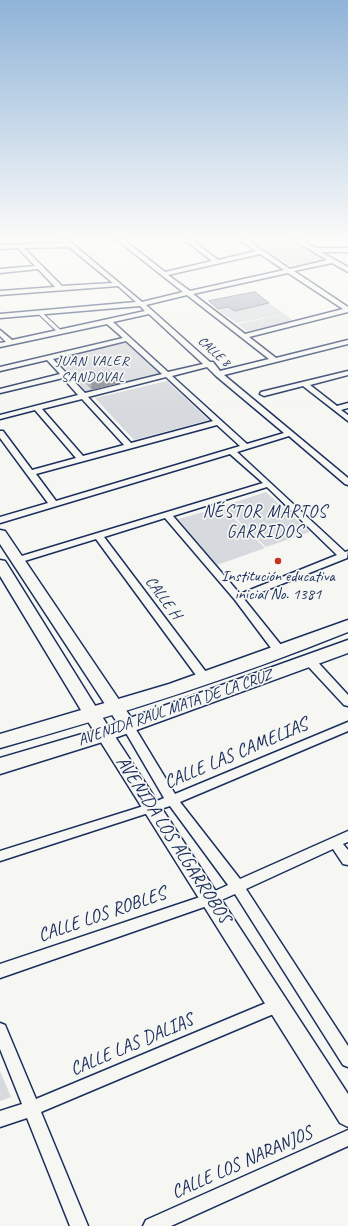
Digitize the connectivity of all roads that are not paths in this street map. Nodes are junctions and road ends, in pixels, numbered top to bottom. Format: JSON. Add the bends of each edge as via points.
{"nodes":[{"id":1,"x":133,"y":297,"type":"edge"},
{"id":2,"x":170,"y":297,"type":"edge"},
{"id":3,"x":193,"y":297,"type":"edge"},
{"id":4,"x":329,"y":297,"type":"edge"},
{"id":5,"x":140,"y":304,"type":"junction"},
{"id":6,"x":348,"y":310,"type":"edge"},
{"id":7,"x":151,"y":312,"type":"junction"},
{"id":8,"x":40,"y":313,"type":"junction"},
{"id":9,"x":0,"y":316,"type":"edge"},
{"id":10,"x":108,"y":321,"type":"junction"},
{"id":11,"x":0,"y":332,"type":"edge"},
{"id":12,"x":60,"y":332,"type":"junction"},
{"id":13,"x":244,"y":336,"type":"junction"},
{"id":14,"x":128,"y":339,"type":"junction"},
{"id":15,"x":348,"y":342,"type":"edge"},
{"id":16,"x":11,"y":343,"type":"junction"},
{"id":17,"x":0,"y":345,"type":"edge"},
{"id":18,"x":48,"y":358,"type":"junction"},
{"id":19,"x":274,"y":360,"type":"junction"},
{"id":20,"x":210,"y":364,"type":"junction"},
{"id":21,"x":0,"y":369,"type":"edge"},
{"id":22,"x":348,"y":373,"type":"edge"},
{"id":23,"x":219,"y":374,"type":"junction"},
{"id":24,"x":65,"y":375,"type":"junction"},
{"id":25,"x":168,"y":376,"type":"junction"},
{"id":26,"x":305,"y":384,"type":"junction"},
{"id":27,"x":0,"y":391,"type":"edge"},
{"id":28,"x":264,"y":394,"type":"dead end"},
{"id":29,"x":84,"y":396,"type":"junction"},
{"id":30,"x":348,"y":405,"type":"edge"},
{"id":31,"x":37,"y":408,"type":"junction"},
{"id":32,"x":336,"y":409,"type":"junction"},
{"id":33,"x":0,"y":417,"type":"edge"},
{"id":34,"x":348,"y":419,"type":"edge"},
{"id":35,"x":219,"y":422,"type":"junction"},
{"id":36,"x":0,"y":433,"type":"edge"},
{"id":37,"x":291,"y":433,"type":"junction"},
{"id":38,"x":129,"y":446,"type":"junction"},
{"id":39,"x":246,"y":447,"type":"junction"},
{"id":40,"x":232,"y":451,"type":"junction"},
{"id":41,"x":81,"y":459,"type":"junction"},
{"id":42,"x":31,"y":473,"type":"junction"},
{"id":43,"x":348,"y":482,"type":"edge"},
{"id":44,"x":269,"y":484,"type":"junction"},
{"id":45,"x":53,"y":503,"type":"junction"},
{"id":46,"x":166,"y":514,"type":"junction"},
{"id":47,"x":0,"y":520,"type":"edge"},
{"id":48,"x":0,"y":534,"type":"edge"},
{"id":49,"x":98,"y":535,"type":"junction"},
{"id":50,"x":346,"y":555,"type":"edge"},
{"id":51,"x":18,"y":560,"type":"junction"},
{"id":52,"x":0,"y":564,"type":"edge"},
{"id":53,"x":238,"y":598,"type":"junction"},
{"id":54,"x":348,"y":626,"type":"edge"},
{"id":55,"x":348,"y":646,"type":"edge"},
{"id":56,"x":281,"y":653,"type":"junction"},
{"id":57,"x":309,"y":660,"type":"junction"},
{"id":58,"x":205,"y":679,"type":"junction"},
{"id":59,"x":348,"y":702,"type":"edge"},
{"id":60,"x":115,"y":708,"type":"junction"},
{"id":61,"x":93,"y":716,"type":"junction"},
{"id":62,"x":128,"y":726,"type":"junction"},
{"id":63,"x":348,"y":726,"type":"edge"},
{"id":64,"x":105,"y":734,"type":"junction"},
{"id":65,"x":0,"y":741,"type":"edge"},
{"id":66,"x":0,"y":766,"type":"edge"},
{"id":67,"x":172,"y":800,"type":"junction"},
{"id":68,"x":153,"y":808,"type":"junction"},
{"id":69,"x":348,"y":836,"type":"edge"},
{"id":70,"x":335,"y":842,"type":"junction"},
{"id":71,"x":0,"y":856,"type":"edge"},
{"id":72,"x":348,"y":860,"type":"edge"},
{"id":73,"x":237,"y":886,"type":"junction"},
{"id":74,"x":210,"y":899,"type":"junction"},
{"id":75,"x":0,"y":970,"type":"edge"},
{"id":76,"x":278,"y":1006,"type":"junction"},
{"id":77,"x":0,"y":1030,"type":"edge"},
{"id":78,"x":348,"y":1060,"type":"edge"},
{"id":79,"x":33,"y":1108,"type":"junction"},
{"id":80,"x":348,"y":1115,"type":"edge"},
{"id":81,"x":0,"y":1119,"type":"edge"},
{"id":82,"x":348,"y":1138,"type":"edge"},
{"id":83,"x":79,"y":1226,"type":"edge"},
{"id":84,"x":152,"y":1226,"type":"edge"}],
"edges":[{"from":1,"to":5,"type":"street","name":"CALLE 8"},
{"from":2,"to":5,"type":"street"},
{"from":3,"to":13,"type":"street"},
{"from":4,"to":6,"type":"street"},
{"from":5,"to":7,"type":"street","name":"CALLE 8"},
{"from":5,"to":8,"type":"street"},
{"from":6,"to":13,"type":"street"},
{"from":7,"to":10,"type":"street"},
{"from":7,"to":20,"type":"street","name":"CALLE 8"},
{"from":8,"to":9,"type":"street"},
{"from":8,"to":12,"type":"lane"},
{"from":10,"to":12,"type":"street"},
{"from":10,"to":14,"type":"street"},
{"from":11,"to":16,"type":"street"},
{"from":12,"to":16,"type":"street"},
{"from":13,"to":19,"type":"street"},
{"from":14,"to":18,"type":"street"},
{"from":14,"to":25,"type":"street"},
{"from":15,"to":19,"type":"street"},
{"from":16,"to":17,"type":"street"},
{"from":18,"to":21,"type":"street"},
{"from":18,"to":24,"type":"street"},
{"from":19,"to":23,"type":"street"},
{"from":20,"to":23,"type":"street","name":"CALLE 8"},
{"from":20,"to":25,"type":"street"},
{"from":22,"to":26,"type":"street"},
{"from":23,"to":37,"type":"street","name":"CALLE 8"},
{"from":24,"to":27,"type":"street"},
{"from":24,"to":29,"type":"street"},
{"from":25,"to":29,"type":"street"},
{"from":25,"to":35,"type":"street"},
{"from":26,"to":28,"type":"street"},
{"from":26,"to":32,"type":"street"},
{"from":29,"to":31,"type":"street"},
{"from":29,"to":38,"type":"street"},
{"from":30,"to":32,"type":"street"},
{"from":31,"to":33,"type":"street"},
{"from":31,"to":41,"type":"street"},
{"from":32,"to":34,"type":"street"},
{"from":35,"to":38,"type":"street"},
{"from":35,"to":39,"type":"street"},
{"from":36,"to":42,"type":"street"},
{"from":37,"to":39,"type":"street"},
{"from":37,"to":43,"type":"street","name":"CALLE 8"},
{"from":38,"to":41,"type":"street"},
{"from":39,"to":40,"type":"street"},
{"from":40,"to":44,"type":"street"},
{"from":40,"to":45,"type":"street"},
{"from":41,"to":42,"type":"street"},
{"from":42,"to":45,"type":"street"},
{"from":44,"to":46,"type":"street"},
{"from":44,"to":50,"type":"street"},
{"from":45,"to":47,"type":"street"},
{"from":46,"to":49,"type":"street"},
{"from":46,"to":53,"type":"street"},
{"from":48,"to":51,"type":"street","name":"AVENIDA LOS ALGARROBOS"},
{"from":49,"to":51,"type":"street"},
{"from":49,"to":58,"type":"street","name":"CALLE H"},
{"from":50,"to":53,"type":"street"},
{"from":51,"to":60,"type":"street","name":"AVENIDA LOS ALGARROBOS"},
{"from":52,"to":61,"type":"street","name":"AVENIDA LOS ALGARROBOS"},
{"from":53,"to":56,"type":"street"},
{"from":54,"to":56,"type":"main road","name":"AVENIDA RAÚL MATA DE LA CRUZ"},
{"from":55,"to":57,"type":"main road","name":"AVENIDA RAÚL MATA DE LA CRUZ"},
{"from":56,"to":58,"type":"main road","name":"AVENIDA RAÚL MATA DE LA CRUZ"},
{"from":57,"to":59,"type":"street"},
{"from":57,"to":62,"type":"main road","name":"AVENIDA RAÚL MATA DE LA CRUZ"},
{"from":58,"to":60,"type":"main road","name":"AVENIDA RAÚL MATA DE LA CRUZ"},
{"from":60,"to":61,"type":"main road","name":"AVENIDA RAÚL MATA DE LA CRUZ"},
{"from":60,"to":62,"type":"street","name":"AVENIDA LOS ALGARROBOS"},
{"from":61,"to":64,"type":"street","name":"AVENIDA LOS ALGARROBOS"},
{"from":61,"to":65,"type":"main road","name":"AVENIDA RAÚL MATA DE LA CRUZ"},
{"from":62,"to":64,"type":"main road","name":"AVENIDA RAÚL MATA DE LA CRUZ"},
{"from":62,"to":67,"type":"street","name":"AVENIDA LOS ALGARROBOS"},
{"from":63,"to":67,"type":"street","name":"CALLE LAS CAMELIAS"},
{"from":64,"to":66,"type":"main road","name":"AVENIDA RAÚL MATA DE LA CRUZ"},
{"from":64,"to":68,"type":"street","name":"AVENIDA LOS ALGARROBOS"},
{"from":67,"to":68,"type":"street","name":"CALLE LAS CAMELIAS"},
{"from":67,"to":73,"type":"street","name":"AVENIDA LOS ALGARROBOS"},
{"from":68,"to":71,"type":"street","name":"CALLE LAS CAMELIAS"},
{"from":68,"to":74,"type":"street","name":"AVENIDA LOS ALGARROBOS"},
{"from":69,"to":70,"type":"street","name":"CALLE LOS ROBLES"},
{"from":70,"to":72,"type":"street"},
{"from":70,"to":73,"type":"street","name":"CALLE LOS ROBLES"},
{"from":73,"to":74,"type":"street","name":"CALLE LOS ROBLES"},
{"from":73,"to":78,"type":"street","name":"AVENIDA LOS ALGARROBOS"},
{"from":74,"to":75,"type":"street","name":"CALLE LOS ROBLES"},
{"from":74,"to":76,"type":"street","name":"AVENIDA LOS ALGARROBOS"},
{"from":76,"to":79,"type":"street","name":"CALLE LAS DALIAS"},
{"from":76,"to":80,"type":"street","name":"AVENIDA LOS ALGARROBOS"},
{"from":77,"to":79,"type":"street"},
{"from":79,"to":81,"type":"street","name":"CALLE LAS DALIAS"},
{"from":79,"to":83,"type":"street"},
{"from":82,"to":84,"type":"street","name":"CALLE LOS NARANJOS"}]}
